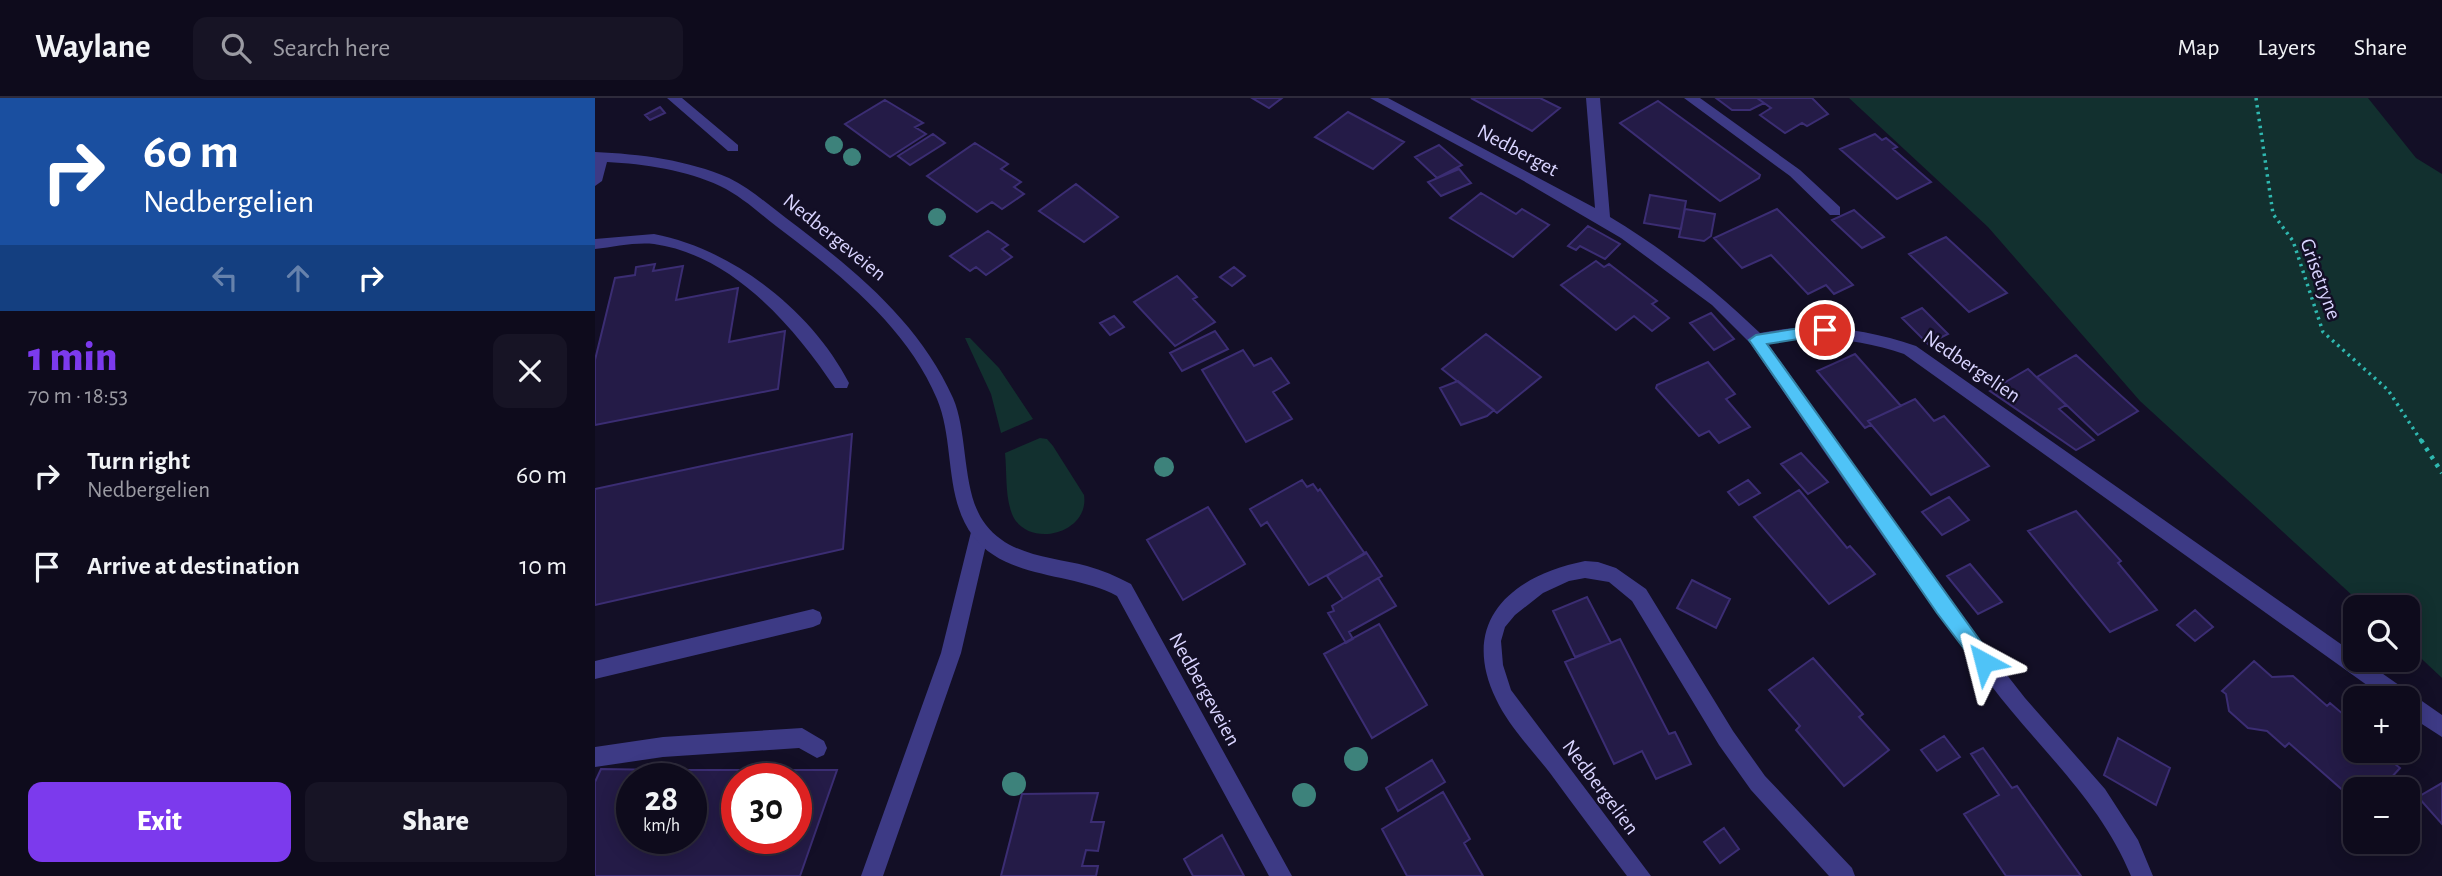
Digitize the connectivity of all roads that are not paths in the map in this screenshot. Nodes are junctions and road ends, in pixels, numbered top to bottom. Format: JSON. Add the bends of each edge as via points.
{"nodes":[{"id":1,"x":674,"y":98,"type":"edge"},
{"id":2,"x":1377,"y":98,"type":"edge"},
{"id":3,"x":1593,"y":98,"type":"edge"},
{"id":4,"x":1691,"y":98,"type":"edge"},
{"id":5,"x":733,"y":148,"type":"dead end"},
{"id":6,"x":598,"y":157,"type":"edge"},
{"id":7,"x":595,"y":181,"type":"edge"},
{"id":8,"x":1835,"y":211,"type":"dead end"},
{"id":9,"x":1603,"y":218,"type":"junction"},
{"id":10,"x":595,"y":244,"type":"edge"},
{"id":11,"x":1756,"y":340,"type":"junction"},
{"id":12,"x":841,"y":383,"type":"dead end"},
{"id":13,"x":979,"y":532,"type":"junction"},
{"id":14,"x":813,"y":618,"type":"dead end"},
{"id":15,"x":595,"y":670,"type":"edge"},
{"id":16,"x":2384,"y":686,"type":"edge"},
{"id":17,"x":2420,"y":711,"type":"edge"},
{"id":18,"x":2442,"y":727,"type":"edge"},
{"id":19,"x":817,"y":748,"type":"dead end"},
{"id":20,"x":595,"y":757,"type":"edge"},
{"id":21,"x":872,"y":876,"type":"edge"},
{"id":22,"x":1281,"y":876,"type":"edge"},
{"id":23,"x":1640,"y":876,"type":"edge"},
{"id":24,"x":1844,"y":876,"type":"edge"},
{"id":25,"x":2142,"y":876,"type":"edge"}],
"edges":[{"from":1,"to":5,"type":"street"},
{"from":2,"to":9,"type":"street","name":"Nedberget"},
{"from":3,"to":9,"type":"street"},
{"from":4,"to":8,"type":"street","via":[[1795,173]]},
{"from":6,"to":7,"type":"street","name":"Nedbergeveien"},
{"from":6,"to":13,"type":"street","name":"Nedbergeveien","via":[[663,164],[721,180],[838,264],[880,304],[919,349],[946,401],[969,510]]},
{"from":9,"to":11,"type":"street","name":"Nedberget","via":[[1735,317]]},
{"from":10,"to":12,"type":"street","via":[[655,239],[715,257],[759,289],[820,349]]},
{"from":11,"to":16,"type":"street","name":"Nedbergelien","via":[[1825,330],[1879,339],[1910,350]]},
{"from":11,"to":25,"type":"street","via":[[1943,608],[2012,697],[2102,799]]},
{"from":13,"to":21,"type":"street","via":[[951,653]]},
{"from":13,"to":22,"type":"street","name":"Nedbergeveien","via":[[1020,561],[1105,577],[1124,590]]},
{"from":14,"to":15,"type":"street"},
{"from":17,"to":18,"type":"street"},
{"from":19,"to":20,"type":"street","via":[[802,738],[663,747]]},
{"from":23,"to":24,"type":"street","name":"Nedbergelien","via":[[1504,696],[1493,669],[1493,632],[1515,602],[1560,574],[1596,570],[1624,580],[1639,594],[1758,783]]}]}
